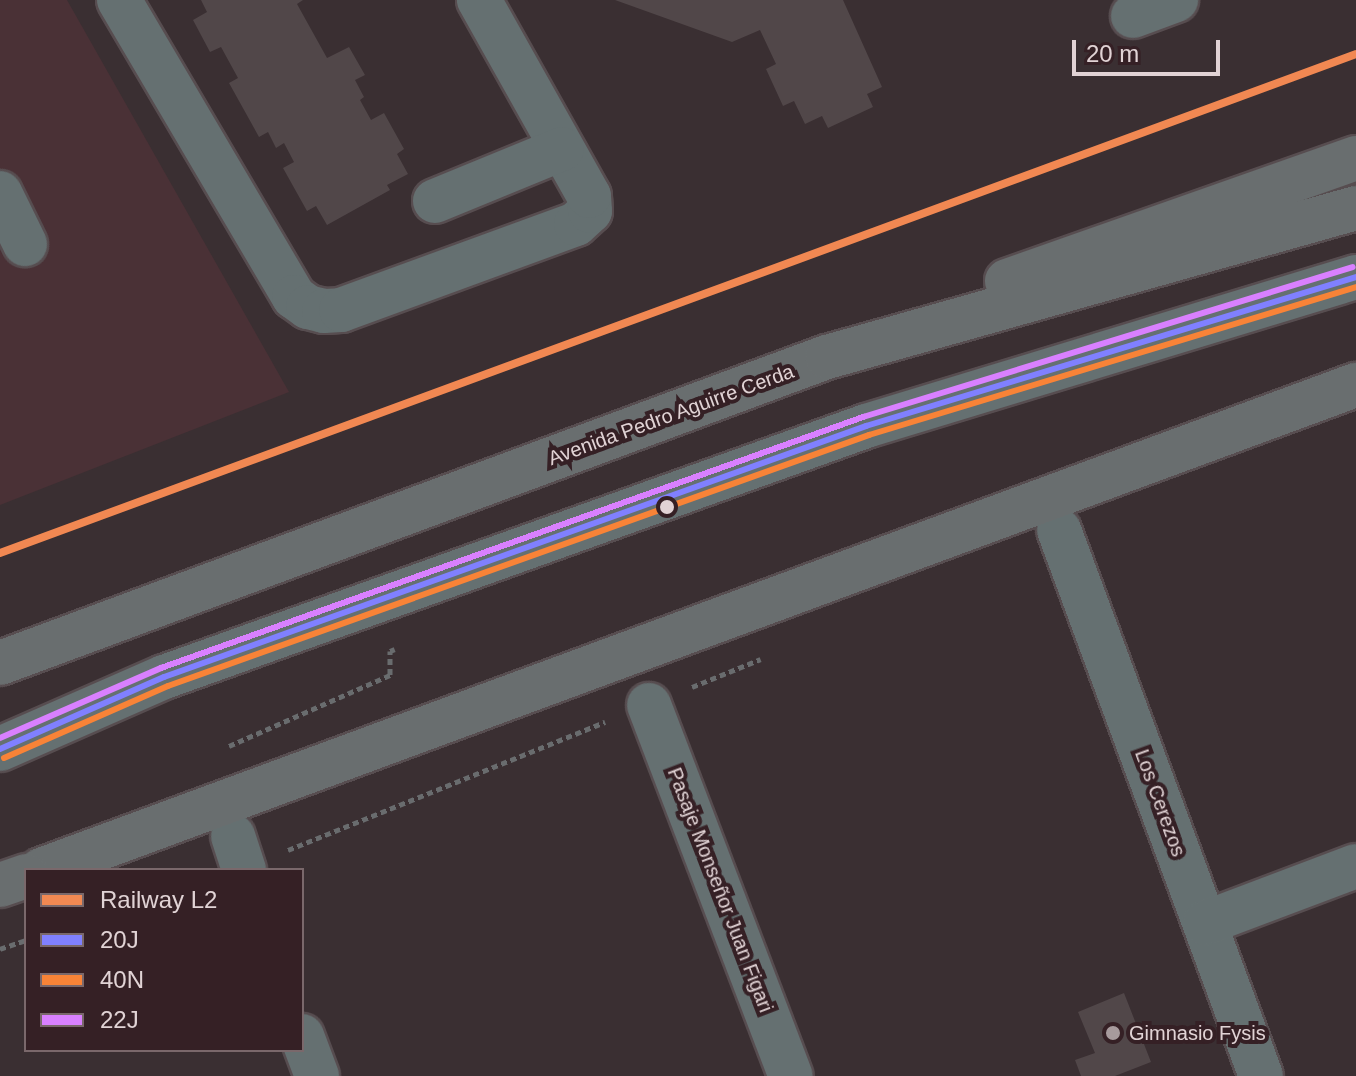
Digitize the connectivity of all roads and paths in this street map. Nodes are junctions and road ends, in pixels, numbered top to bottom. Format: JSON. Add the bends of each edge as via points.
{"nodes":[{"id":1,"x":119,"y":0,"type":"edge"},
{"id":2,"x":479,"y":0,"type":"edge"},
{"id":3,"x":1176,"y":0,"type":"edge"},
{"id":4,"x":1133,"y":16,"type":"dead end"},
{"id":5,"x":562,"y":149,"type":"junction"},
{"id":6,"x":1356,"y":158,"type":"edge"},
{"id":7,"x":0,"y":193,"type":"edge"},
{"id":8,"x":435,"y":201,"type":"dead end"},
{"id":9,"x":1356,"y":208,"type":"edge"},
{"id":10,"x":25,"y":244,"type":"dead end"},
{"id":11,"x":1356,"y":246,"type":"edge"},
{"id":12,"x":1356,"y":277,"type":"edge"},
{"id":13,"x":827,"y":357,"type":"junction"},
{"id":14,"x":1356,"y":385,"type":"edge"},
{"id":15,"x":1059,"y":530,"type":"dead end"},
{"id":16,"x":404,"y":645,"type":"dead end"},
{"id":17,"x":767,"y":657,"type":"dead end"},
{"id":18,"x":0,"y":663,"type":"edge"},
{"id":19,"x":649,"y":705,"type":"junction"},
{"id":20,"x":0,"y":718,"type":"edge"},
{"id":21,"x":0,"y":749,"type":"edge"},
{"id":22,"x":216,"y":752,"type":"dead end"},
{"id":23,"x":240,"y":858,"type":"edge"},
{"id":24,"x":1356,"y":866,"type":"edge"},
{"id":25,"x":46,"y":868,"type":"edge"},
{"id":26,"x":24,"y":877,"type":"edge"},
{"id":27,"x":0,"y":885,"type":"edge"},
{"id":28,"x":1205,"y":923,"type":"junction"},
{"id":29,"x":24,"y":941,"type":"edge"},
{"id":30,"x":0,"y":949,"type":"edge"},
{"id":31,"x":304,"y":1041,"type":"edge"},
{"id":32,"x":317,"y":1076,"type":"edge"},
{"id":33,"x":791,"y":1076,"type":"edge"},
{"id":34,"x":1261,"y":1076,"type":"edge"}],
"edges":[{"from":1,"to":5,"type":"street","via":[[285,283],[308,307],[341,310],[585,219],[591,203]]},
{"from":2,"to":5,"type":"street"},
{"from":3,"to":4,"type":"street"},
{"from":5,"to":8,"type":"street"},
{"from":6,"to":13,"type":"highway","via":[[1031,271]]},
{"from":7,"to":10,"type":"street"},
{"from":9,"to":13,"type":"highway","name":"Avenida Pedro Aguirre Cerda"},
{"from":11,"to":20,"type":"street","via":[[835,406],[155,651]]},
{"from":12,"to":21,"type":"street","via":[[852,431],[164,677]]},
{"from":13,"to":18,"type":"highway","name":"Avenida Pedro Aguirre Cerda"},
{"from":14,"to":25,"type":"highway"},
{"from":15,"to":28,"type":"street","name":"Los Cerezos"},
{"from":16,"to":22,"type":"path","via":[[390,651],[390,675]]},
{"from":17,"to":19,"type":"path"},
{"from":19,"to":23,"type":"path"},
{"from":19,"to":33,"type":"street","name":"Pasaje Monseñor Juan Figari"},
{"from":24,"to":28,"type":"street"},
{"from":26,"to":27,"type":"highway"},
{"from":28,"to":34,"type":"street","name":"Los Cerezos"},
{"from":29,"to":30,"type":"path"},
{"from":31,"to":32,"type":"street"}]}
